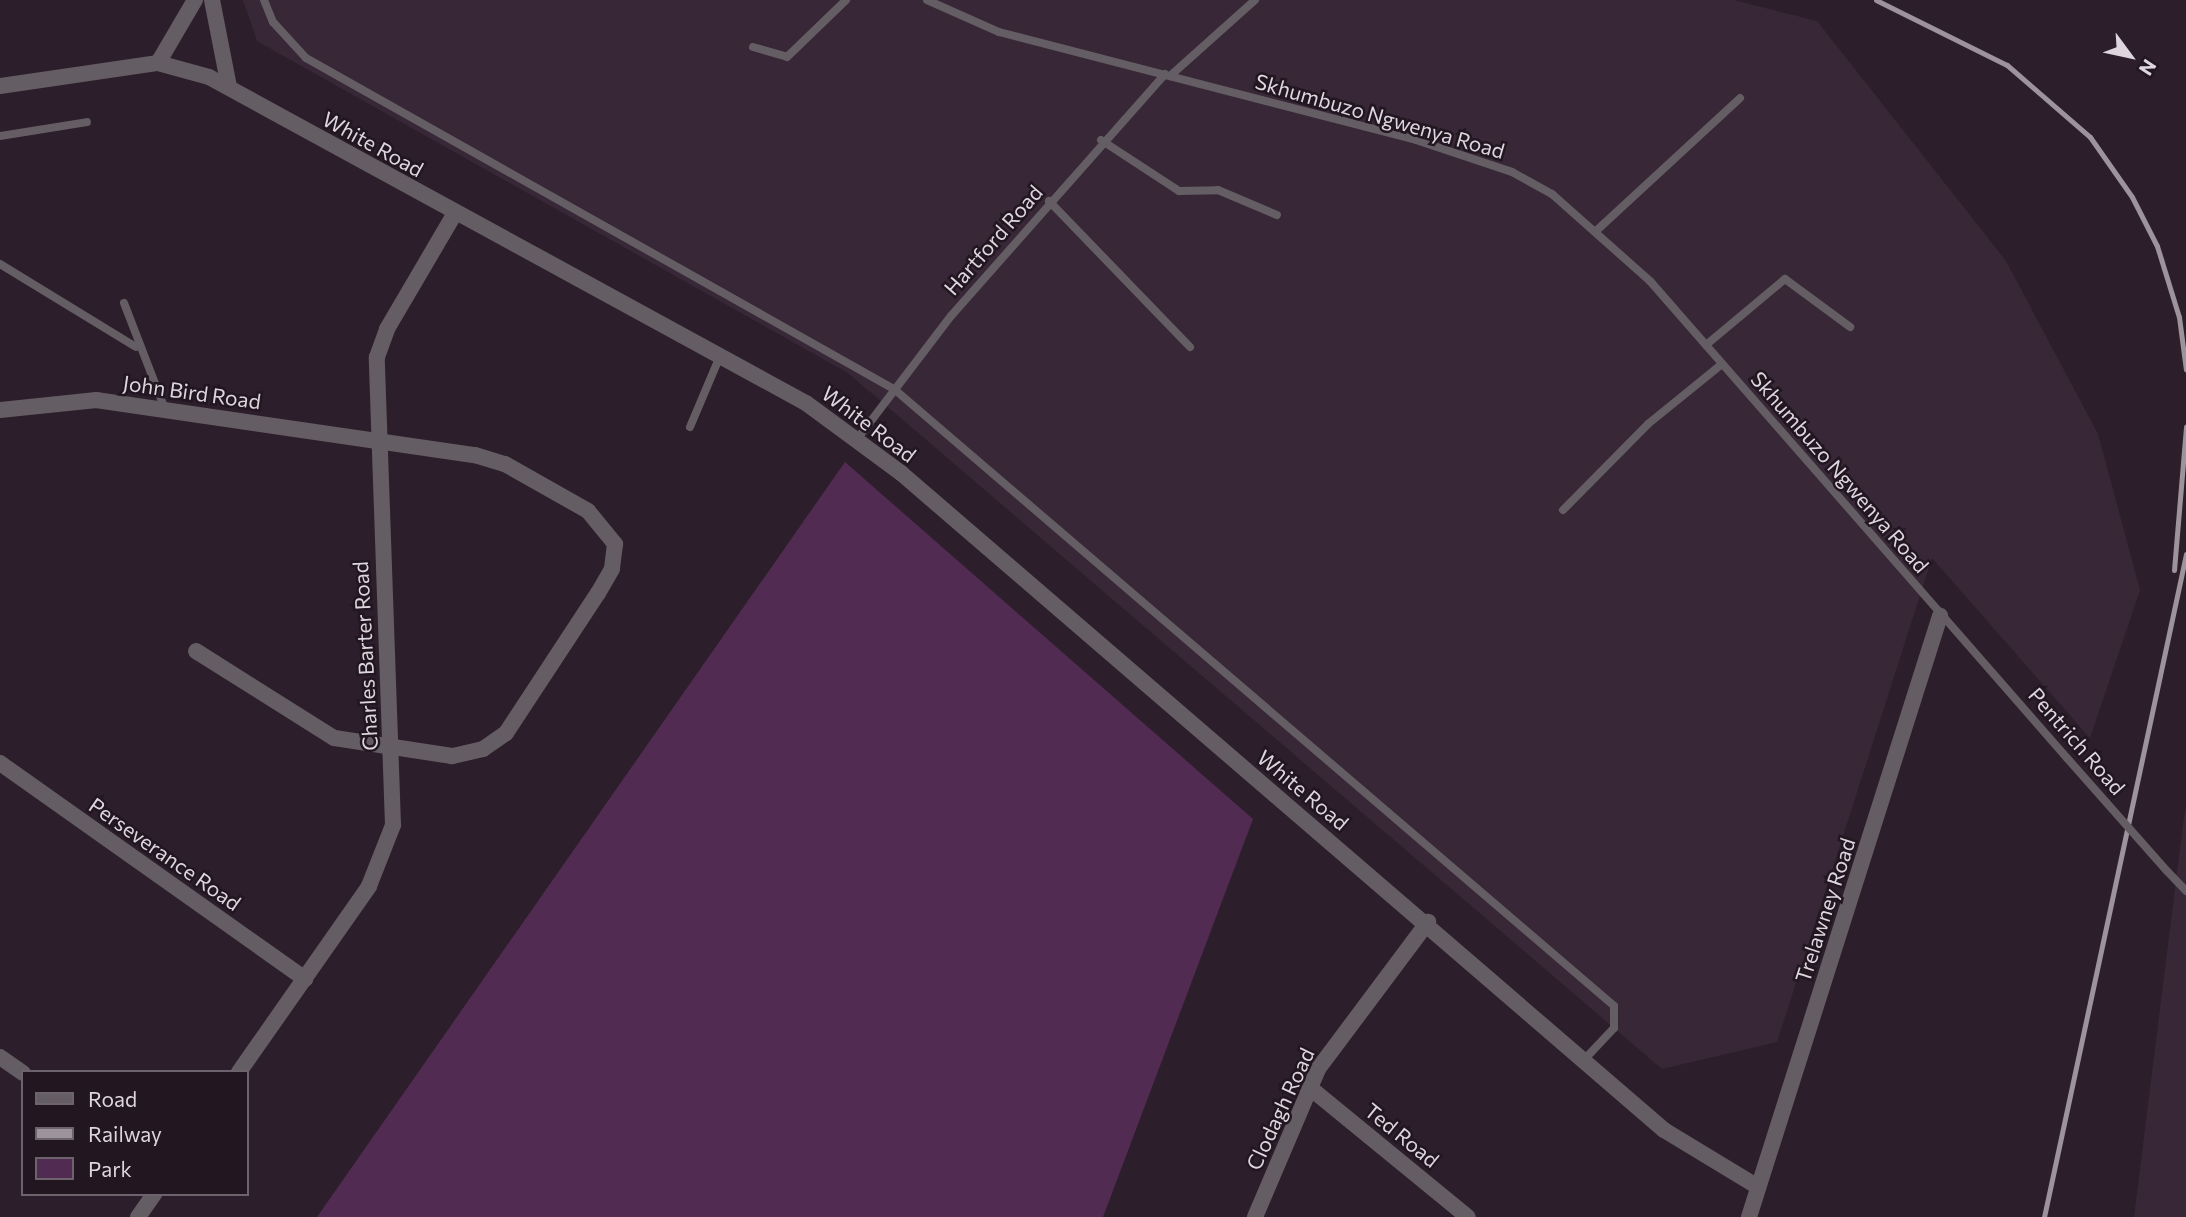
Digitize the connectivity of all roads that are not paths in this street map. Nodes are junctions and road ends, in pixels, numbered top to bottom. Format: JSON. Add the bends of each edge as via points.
{"nodes":[{"id":1,"x":195,"y":0,"type":"edge"},
{"id":2,"x":212,"y":0,"type":"edge"},
{"id":3,"x":264,"y":0,"type":"edge"},
{"id":4,"x":846,"y":0,"type":"edge"},
{"id":5,"x":927,"y":0,"type":"edge"},
{"id":6,"x":1255,"y":0,"type":"edge"},
{"id":7,"x":753,"y":47,"type":"dead end"},
{"id":8,"x":158,"y":63,"type":"junction"},
{"id":9,"x":1167,"y":75,"type":"junction"},
{"id":10,"x":0,"y":86,"type":"edge"},
{"id":11,"x":229,"y":87,"type":"junction"},
{"id":12,"x":1740,"y":98,"type":"dead end"},
{"id":13,"x":87,"y":122,"type":"dead end"},
{"id":14,"x":0,"y":136,"type":"edge"},
{"id":15,"x":1101,"y":141,"type":"junction"},
{"id":16,"x":1049,"y":201,"type":"junction"},
{"id":17,"x":455,"y":213,"type":"junction"},
{"id":18,"x":1277,"y":215,"type":"dead end"},
{"id":19,"x":1595,"y":231,"type":"junction"},
{"id":20,"x":0,"y":264,"type":"edge"},
{"id":21,"x":124,"y":303,"type":"dead end"},
{"id":22,"x":1850,"y":327,"type":"dead end"},
{"id":23,"x":1706,"y":345,"type":"junction"},
{"id":24,"x":136,"y":347,"type":"junction"},
{"id":25,"x":1190,"y":347,"type":"dead end"},
{"id":26,"x":720,"y":356,"type":"junction"},
{"id":27,"x":1723,"y":364,"type":"junction"},
{"id":28,"x":894,"y":389,"type":"junction"},
{"id":29,"x":165,"y":409,"type":"junction"},
{"id":30,"x":0,"y":410,"type":"edge"},
{"id":31,"x":690,"y":427,"type":"dead end"},
{"id":32,"x":858,"y":438,"type":"junction"},
{"id":33,"x":379,"y":440,"type":"junction"},
{"id":34,"x":1563,"y":510,"type":"dead end"},
{"id":35,"x":1940,"y":616,"type":"junction"},
{"id":36,"x":196,"y":651,"type":"dead end"},
{"id":37,"x":391,"y":744,"type":"junction"},
{"id":38,"x":0,"y":763,"type":"edge"},
{"id":39,"x":2186,"y":891,"type":"edge"},
{"id":40,"x":1428,"y":922,"type":"junction"},
{"id":41,"x":305,"y":979,"type":"junction"},
{"id":42,"x":0,"y":1057,"type":"edge"},
{"id":43,"x":1584,"y":1060,"type":"junction"},
{"id":44,"x":240,"y":1070,"type":"edge"},
{"id":45,"x":21,"y":1072,"type":"edge"},
{"id":46,"x":1309,"y":1087,"type":"junction"},
{"id":47,"x":1758,"y":1187,"type":"junction"},
{"id":48,"x":153,"y":1196,"type":"edge"},
{"id":49,"x":138,"y":1217,"type":"edge"},
{"id":50,"x":1255,"y":1217,"type":"edge"},
{"id":51,"x":1468,"y":1217,"type":"edge"},
{"id":52,"x":1749,"y":1217,"type":"edge"}],
"edges":[{"from":1,"to":8,"type":"street"},
{"from":2,"to":11,"type":"street"},
{"from":3,"to":28,"type":"lane","name":"White Road","via":[[291,43],[374,99]]},
{"from":4,"to":7,"type":"lane","via":[[787,57]]},
{"from":5,"to":9,"type":"lane","name":"Skhumbuzo Ngwenya Road","via":[[999,32]]},
{"from":6,"to":9,"type":"lane","name":"Hartford Road"},
{"from":8,"to":10,"type":"street","name":"White Road"},
{"from":8,"to":11,"type":"street","name":"White Road"},
{"from":9,"to":15,"type":"lane","name":"Hartford Road"},
{"from":9,"to":19,"type":"lane","name":"Skhumbuzo Ngwenya Road","via":[[1512,172]]},
{"from":11,"to":17,"type":"street","name":"White Road"},
{"from":12,"to":19,"type":"lane"},
{"from":13,"to":14,"type":"lane"},
{"from":15,"to":16,"type":"lane","name":"Hartford Road"},
{"from":15,"to":18,"type":"lane","via":[[1180,191],[1218,190]]},
{"from":16,"to":25,"type":"lane"},
{"from":16,"to":28,"type":"lane","name":"Hartford Road"},
{"from":17,"to":26,"type":"street","name":"White Road"},
{"from":17,"to":33,"type":"street","name":"Charles Barter Road","via":[[377,357]]},
{"from":19,"to":23,"type":"lane","name":"Skhumbuzo Ngwenya Road"},
{"from":20,"to":24,"type":"lane"},
{"from":21,"to":24,"type":"lane"},
{"from":22,"to":23,"type":"lane","via":[[1785,279]]},
{"from":23,"to":27,"type":"lane","name":"Skhumbuzo Ngwenya Road"},
{"from":24,"to":29,"type":"lane"},
{"from":26,"to":31,"type":"lane"},
{"from":26,"to":32,"type":"street","name":"White Road"},
{"from":27,"to":34,"type":"lane","via":[[1648,424]]},
{"from":27,"to":35,"type":"lane","name":"Skhumbuzo Ngwenya Road"},
{"from":28,"to":32,"type":"lane","name":"Hartford Road"},
{"from":28,"to":43,"type":"lane","name":"White Road","via":[[1614,1006],[1614,1028]]},
{"from":29,"to":30,"type":"street","name":"John Bird Road","via":[[96,400]]},
{"from":29,"to":33,"type":"street","name":"John Bird Road"},
{"from":32,"to":40,"type":"street","name":"White Road"},
{"from":33,"to":37,"type":"street","name":"Charles Barter Road"},
{"from":33,"to":37,"type":"street","name":"John Bird Road","via":[[505,464],[588,511],[605,526],[616,557],[506,733],[483,749],[452,756]]},
{"from":35,"to":39,"type":"lane","name":"Pentrich Road","bridge":true},
{"from":35,"to":47,"type":"street","name":"Trelawney Road"},
{"from":36,"to":37,"type":"street","via":[[323,733]]},
{"from":37,"to":41,"type":"street","name":"Charles Barter Road","via":[[393,825],[384,856]]},
{"from":38,"to":41,"type":"street","name":"Perseverance Road"},
{"from":40,"to":43,"type":"street","name":"White Road"},
{"from":40,"to":46,"type":"street","name":"Clodagh Road","via":[[1330,1049]]},
{"from":41,"to":44,"type":"street","name":"Charles Barter Road"},
{"from":42,"to":45,"type":"street"},
{"from":43,"to":47,"type":"street","name":"White Road","via":[[1698,1154]]},
{"from":46,"to":50,"type":"street","name":"Clodagh Road"},
{"from":46,"to":51,"type":"street","name":"Ted Road"},
{"from":47,"to":52,"type":"street","name":"Trelawney Road"},
{"from":48,"to":49,"type":"street"}]}
